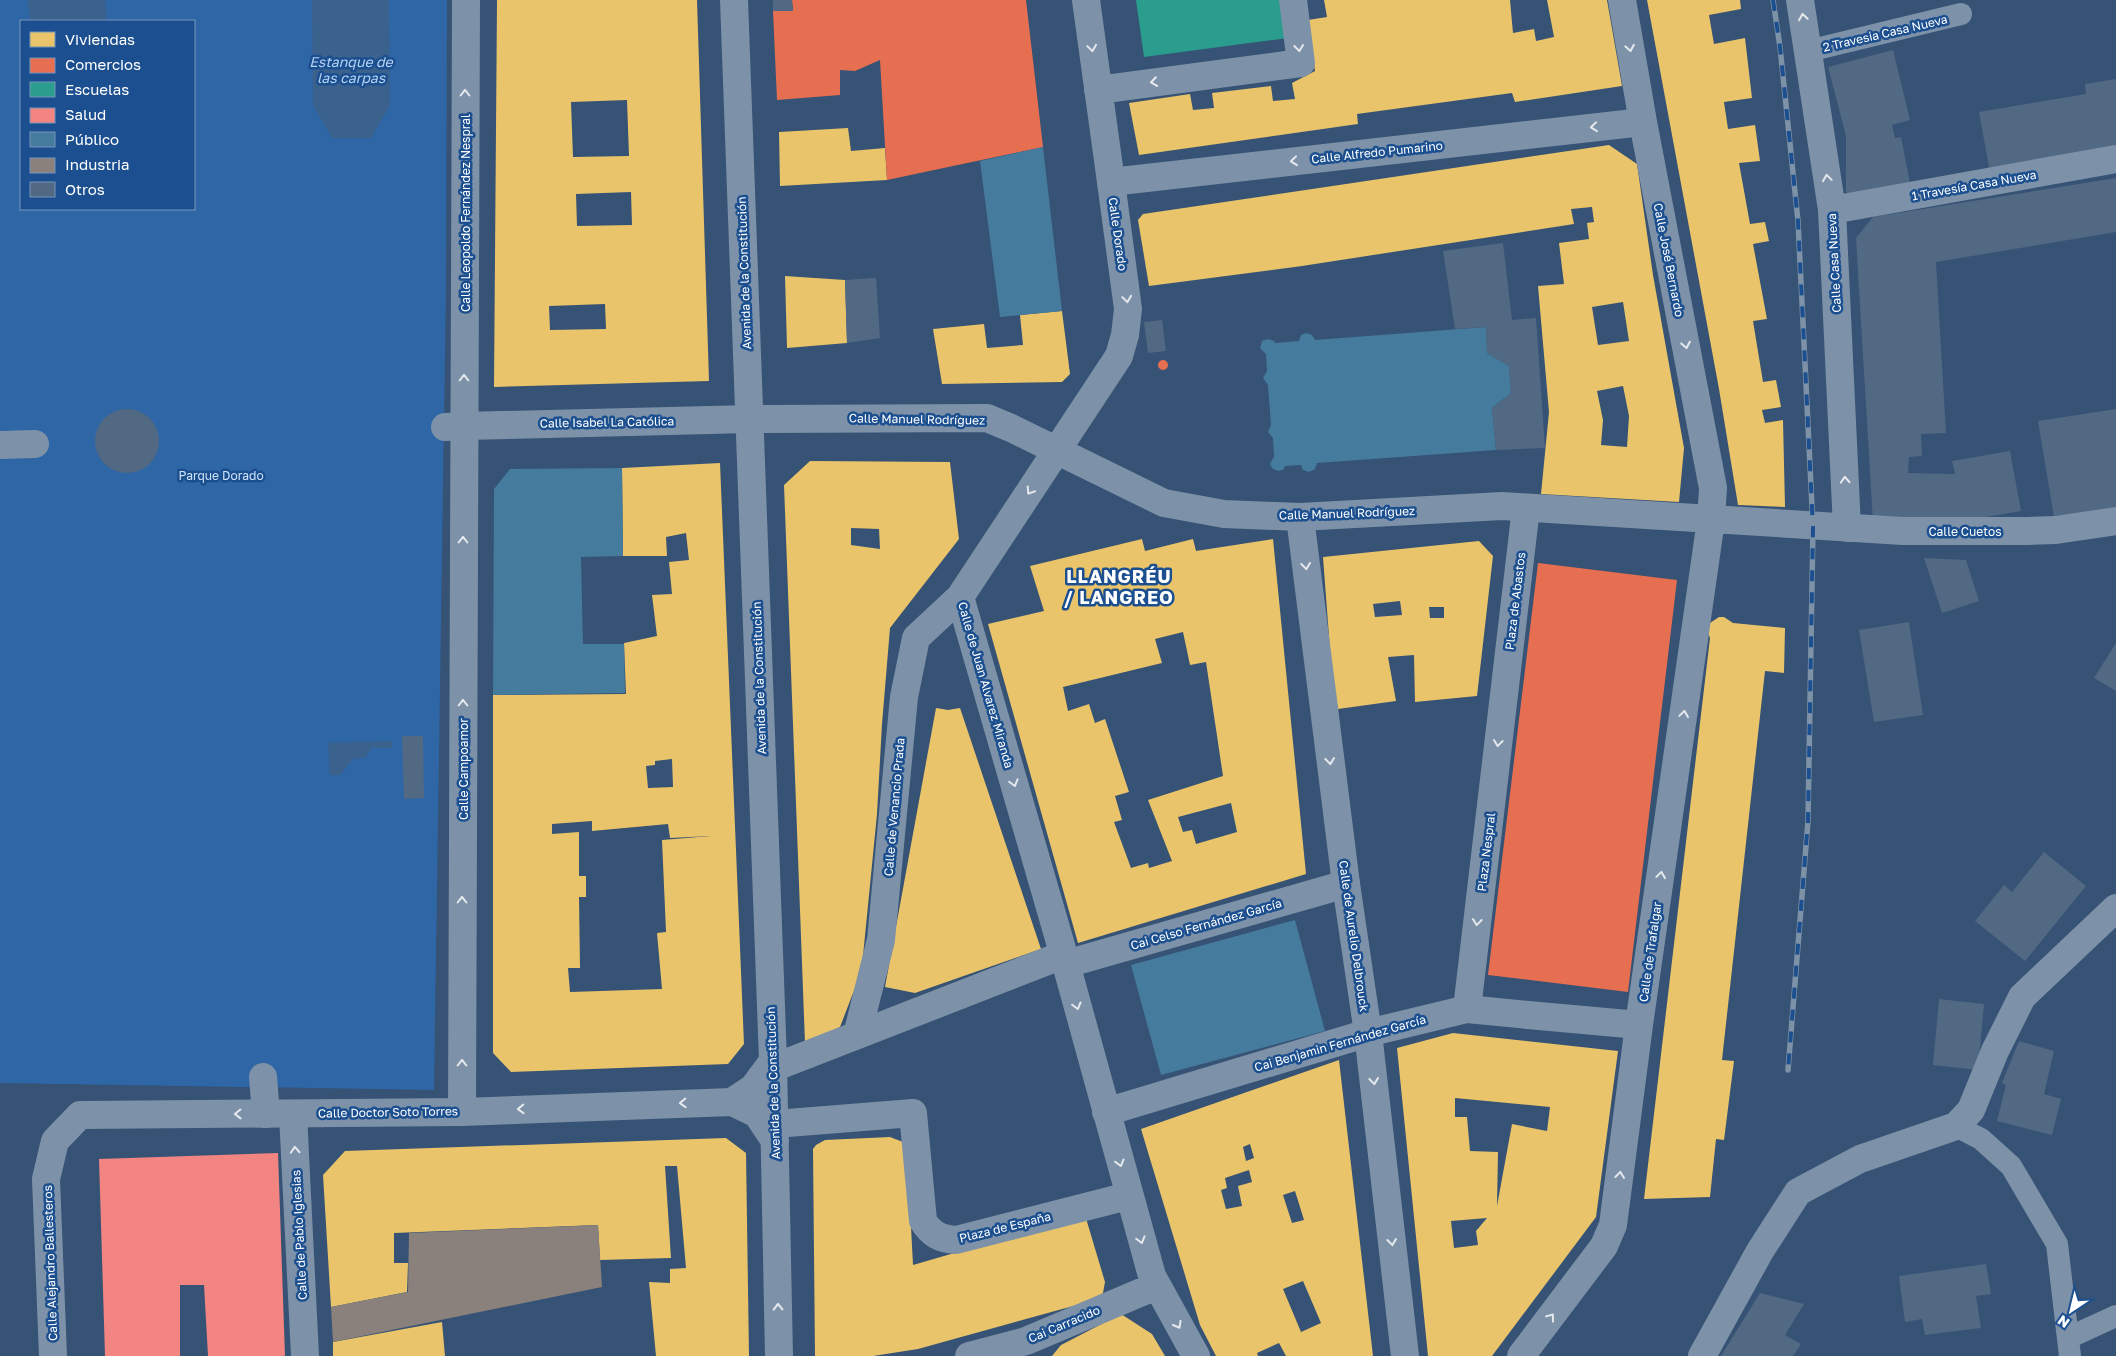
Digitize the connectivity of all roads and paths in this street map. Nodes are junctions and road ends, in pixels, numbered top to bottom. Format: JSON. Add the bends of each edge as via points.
{"nodes":[{"id":1,"x":466,"y":0,"type":"edge"},
{"id":2,"x":734,"y":0,"type":"edge"},
{"id":3,"x":1086,"y":0,"type":"edge"},
{"id":4,"x":1293,"y":0,"type":"edge"},
{"id":5,"x":1622,"y":0,"type":"edge"},
{"id":6,"x":1800,"y":0,"type":"edge"},
{"id":7,"x":1961,"y":14,"type":"dead end"},
{"id":8,"x":1808,"y":51,"type":"junction"},
{"id":9,"x":1098,"y":90,"type":"junction"},
{"id":10,"x":1643,"y":122,"type":"junction"},
{"id":11,"x":2116,"y":159,"type":"edge"},
{"id":12,"x":1110,"y":182,"type":"junction"},
{"id":13,"x":1832,"y":210,"type":"junction"},
{"id":14,"x":750,"y":418,"type":"junction"},
{"id":15,"x":454,"y":427,"type":"junction"},
{"id":16,"x":35,"y":444,"type":"dead end"},
{"id":17,"x":0,"y":446,"type":"edge"},
{"id":18,"x":1057,"y":450,"type":"junction"},
{"id":19,"x":1526,"y":508,"type":"junction"},
{"id":20,"x":1300,"y":517,"type":"junction"},
{"id":21,"x":1711,"y":520,"type":"junction"},
{"id":22,"x":2116,"y":521,"type":"edge"},
{"id":23,"x":1813,"y":526,"type":"joint"},
{"id":24,"x":1847,"y":528,"type":"junction"},
{"id":25,"x":960,"y":597,"type":"junction"},
{"id":26,"x":1504,"y":694,"type":"joint"},
{"id":27,"x":1346,"y":884,"type":"junction"},
{"id":28,"x":2116,"y":908,"type":"edge"},
{"id":29,"x":1063,"y":954,"type":"junction"},
{"id":30,"x":1468,"y":1009,"type":"junction"},
{"id":31,"x":1639,"y":1025,"type":"junction"},
{"id":32,"x":1368,"y":1032,"type":"junction"},
{"id":33,"x":857,"y":1035,"type":"junction"},
{"id":34,"x":773,"y":1065,"type":"junction"},
{"id":35,"x":263,"y":1077,"type":"dead end"},
{"id":36,"x":732,"y":1102,"type":"junction"},
{"id":37,"x":462,"y":1112,"type":"junction"},
{"id":38,"x":1106,"y":1112,"type":"junction"},
{"id":39,"x":266,"y":1114,"type":"junction"},
{"id":40,"x":293,"y":1114,"type":"junction"},
{"id":41,"x":1956,"y":1126,"type":"junction"},
{"id":42,"x":775,"y":1133,"type":"junction"},
{"id":43,"x":55,"y":1141,"type":"joint"},
{"id":44,"x":1129,"y":1199,"type":"junction"},
{"id":45,"x":1154,"y":1281,"type":"junction"},
{"id":46,"x":2116,"y":1316,"type":"edge"},
{"id":47,"x":2070,"y":1347,"type":"edge"},
{"id":48,"x":986,"y":1354,"type":"edge"},
{"id":49,"x":53,"y":1356,"type":"edge"},
{"id":50,"x":305,"y":1356,"type":"edge"},
{"id":51,"x":779,"y":1356,"type":"edge"},
{"id":52,"x":1196,"y":1356,"type":"edge"},
{"id":53,"x":1405,"y":1356,"type":"edge"},
{"id":54,"x":1522,"y":1356,"type":"edge"},
{"id":55,"x":1702,"y":1356,"type":"edge"}],
"edges":[{"from":15,"to":1,"type":"street","name":"Calle Leopoldo Fernández Nespral","one_way":true},
{"from":2,"to":14,"type":"street","name":"Avenida de la Constitución"},
{"from":3,"to":9,"type":"street","name":"Calle Dorado","one_way":true},
{"from":4,"to":9,"type":"street","one_way":true,"via":[[1301,63]]},
{"from":5,"to":10,"type":"street","name":"Calle José Bernardo","one_way":true},
{"from":8,"to":6,"type":"street","name":"Calle Casa Nueva","one_way":true},
{"from":7,"to":8,"type":"lane","name":"2 Travesia Casa Nueva"},
{"from":13,"to":8,"type":"street","name":"Calle Casa Nueva","one_way":true},
{"from":9,"to":12,"type":"street","name":"Calle Dorado"},
{"from":10,"to":12,"type":"street","name":"Calle Alfredo Pumarino","one_way":true},
{"from":10,"to":21,"type":"street","name":"Calle José Bernardo","one_way":true,"via":[[1713,488]]},
{"from":11,"to":13,"type":"street","name":"1 Travesía Casa Nueva"},
{"from":12,"to":18,"type":"street","name":"Calle Dorado","one_way":true,"via":[[1128,309],[1126,335],[1118,356]]},
{"from":24,"to":13,"type":"street","name":"Calle Casa Nueva","one_way":true},
{"from":14,"to":15,"type":"street","name":"Calle Isabel La Católica"},
{"from":14,"to":18,"type":"street","name":"Calle Manuel Rodríguez","via":[[987,418]]},
{"from":14,"to":34,"type":"street","name":"Avenida de la Constitución"},
{"from":37,"to":15,"type":"street","name":"Calle Campoamor","one_way":true},
{"from":16,"to":17,"type":"street"},
{"from":18,"to":20,"type":"street","name":"Calle Manuel Rodríguez","via":[[1164,503],[1224,514]]},
{"from":18,"to":25,"type":"street","name":"Calle de Juan Alvarez Miranda","one_way":true},
{"from":19,"to":20,"type":"street","name":"Calle Manuel Rodríguez","via":[[1502,506]]},
{"from":19,"to":21,"type":"street","name":"Calle Manuel Rodríguez"},
{"from":19,"to":26,"type":"street","name":"Plaza de Abastos"},
{"from":20,"to":27,"type":"street","name":"Calle de Aurelio Delbrouck","one_way":true},
{"from":21,"to":23,"type":"street","name":"Calle Manuel Rodríguez"},
{"from":31,"to":21,"type":"street","name":"Calle de Trafalgar","one_way":true},
{"from":22,"to":24,"type":"street","name":"Calle Cuetos","via":[[2027,531]]},
{"from":23,"to":24,"type":"street","name":"Calle Cuetos"},
{"from":25,"to":29,"type":"street","name":"Calle de Juan Alvarez Miranda","one_way":true},
{"from":25,"to":33,"type":"street","name":"Calle de Venancio Prada","via":[[916,638],[904,697],[881,940]]},
{"from":26,"to":30,"type":"street","name":"Plaza Nespral","one_way":true},
{"from":27,"to":29,"type":"street","name":"Cai Celso Fernández García"},
{"from":27,"to":32,"type":"street","name":"Calle de Aurelio Delbrouck"},
{"from":28,"to":41,"type":"street","via":[[2022,997],[1971,1110]]},
{"from":29,"to":33,"type":"street"},
{"from":29,"to":38,"type":"street","one_way":true},
{"from":30,"to":31,"type":"street","name":"Cai Benjamin Fernández García"},
{"from":30,"to":32,"type":"street","name":"Cai Benjamin Fernández García"},
{"from":54,"to":31,"type":"street","name":"Calle de Trafalgar","one_way":true,"via":[[1604,1246],[1613,1225]]},
{"from":32,"to":38,"type":"street","name":"Cai Benjamin Fernández García"},
{"from":32,"to":53,"type":"street","name":"Calle de Aurelio Delbrouck","one_way":true},
{"from":33,"to":34,"type":"street"},
{"from":34,"to":36,"type":"street","via":[[753,1088]]},
{"from":34,"to":42,"type":"street","name":"Avenida de la Constitución"},
{"from":35,"to":39,"type":"street"},
{"from":36,"to":37,"type":"street","name":"Calle Doctor Soto Torres","one_way":true},
{"from":36,"to":42,"type":"street","name":"Calle Doctor Soto Torres","via":[[757,1114]]},
{"from":37,"to":40,"type":"street","name":"Calle Doctor Soto Torres"},
{"from":38,"to":44,"type":"street","one_way":true},
{"from":39,"to":40,"type":"street","name":"Calle Doctor Soto Torres"},
{"from":39,"to":43,"type":"street","name":"Calle Doctor Soto Torres","one_way":true,"via":[[80,1115]]},
{"from":50,"to":40,"type":"street","name":"Calle de Pablo Iglesias","one_way":true},
{"from":41,"to":47,"type":"lane","via":[[1982,1139],[2012,1166],[2057,1244]]},
{"from":41,"to":55,"type":"street","via":[[1860,1159],[1798,1192],[1760,1251]]},
{"from":42,"to":44,"type":"street","name":"Plaza de España","via":[[913,1113],[924,1221],[929,1229],[946,1240]]},
{"from":51,"to":42,"type":"street","name":"Avenida de la Constitución","one_way":true},
{"from":43,"to":49,"type":"street","name":"Calle Alejandro Ballesteros","via":[[46,1179]]},
{"from":44,"to":45,"type":"street","one_way":true},
{"from":45,"to":48,"type":"street","name":"Cai Carracido","via":[[1026,1340]]},
{"from":45,"to":52,"type":"street","one_way":true},
{"from":46,"to":47,"type":"lane"}]}
